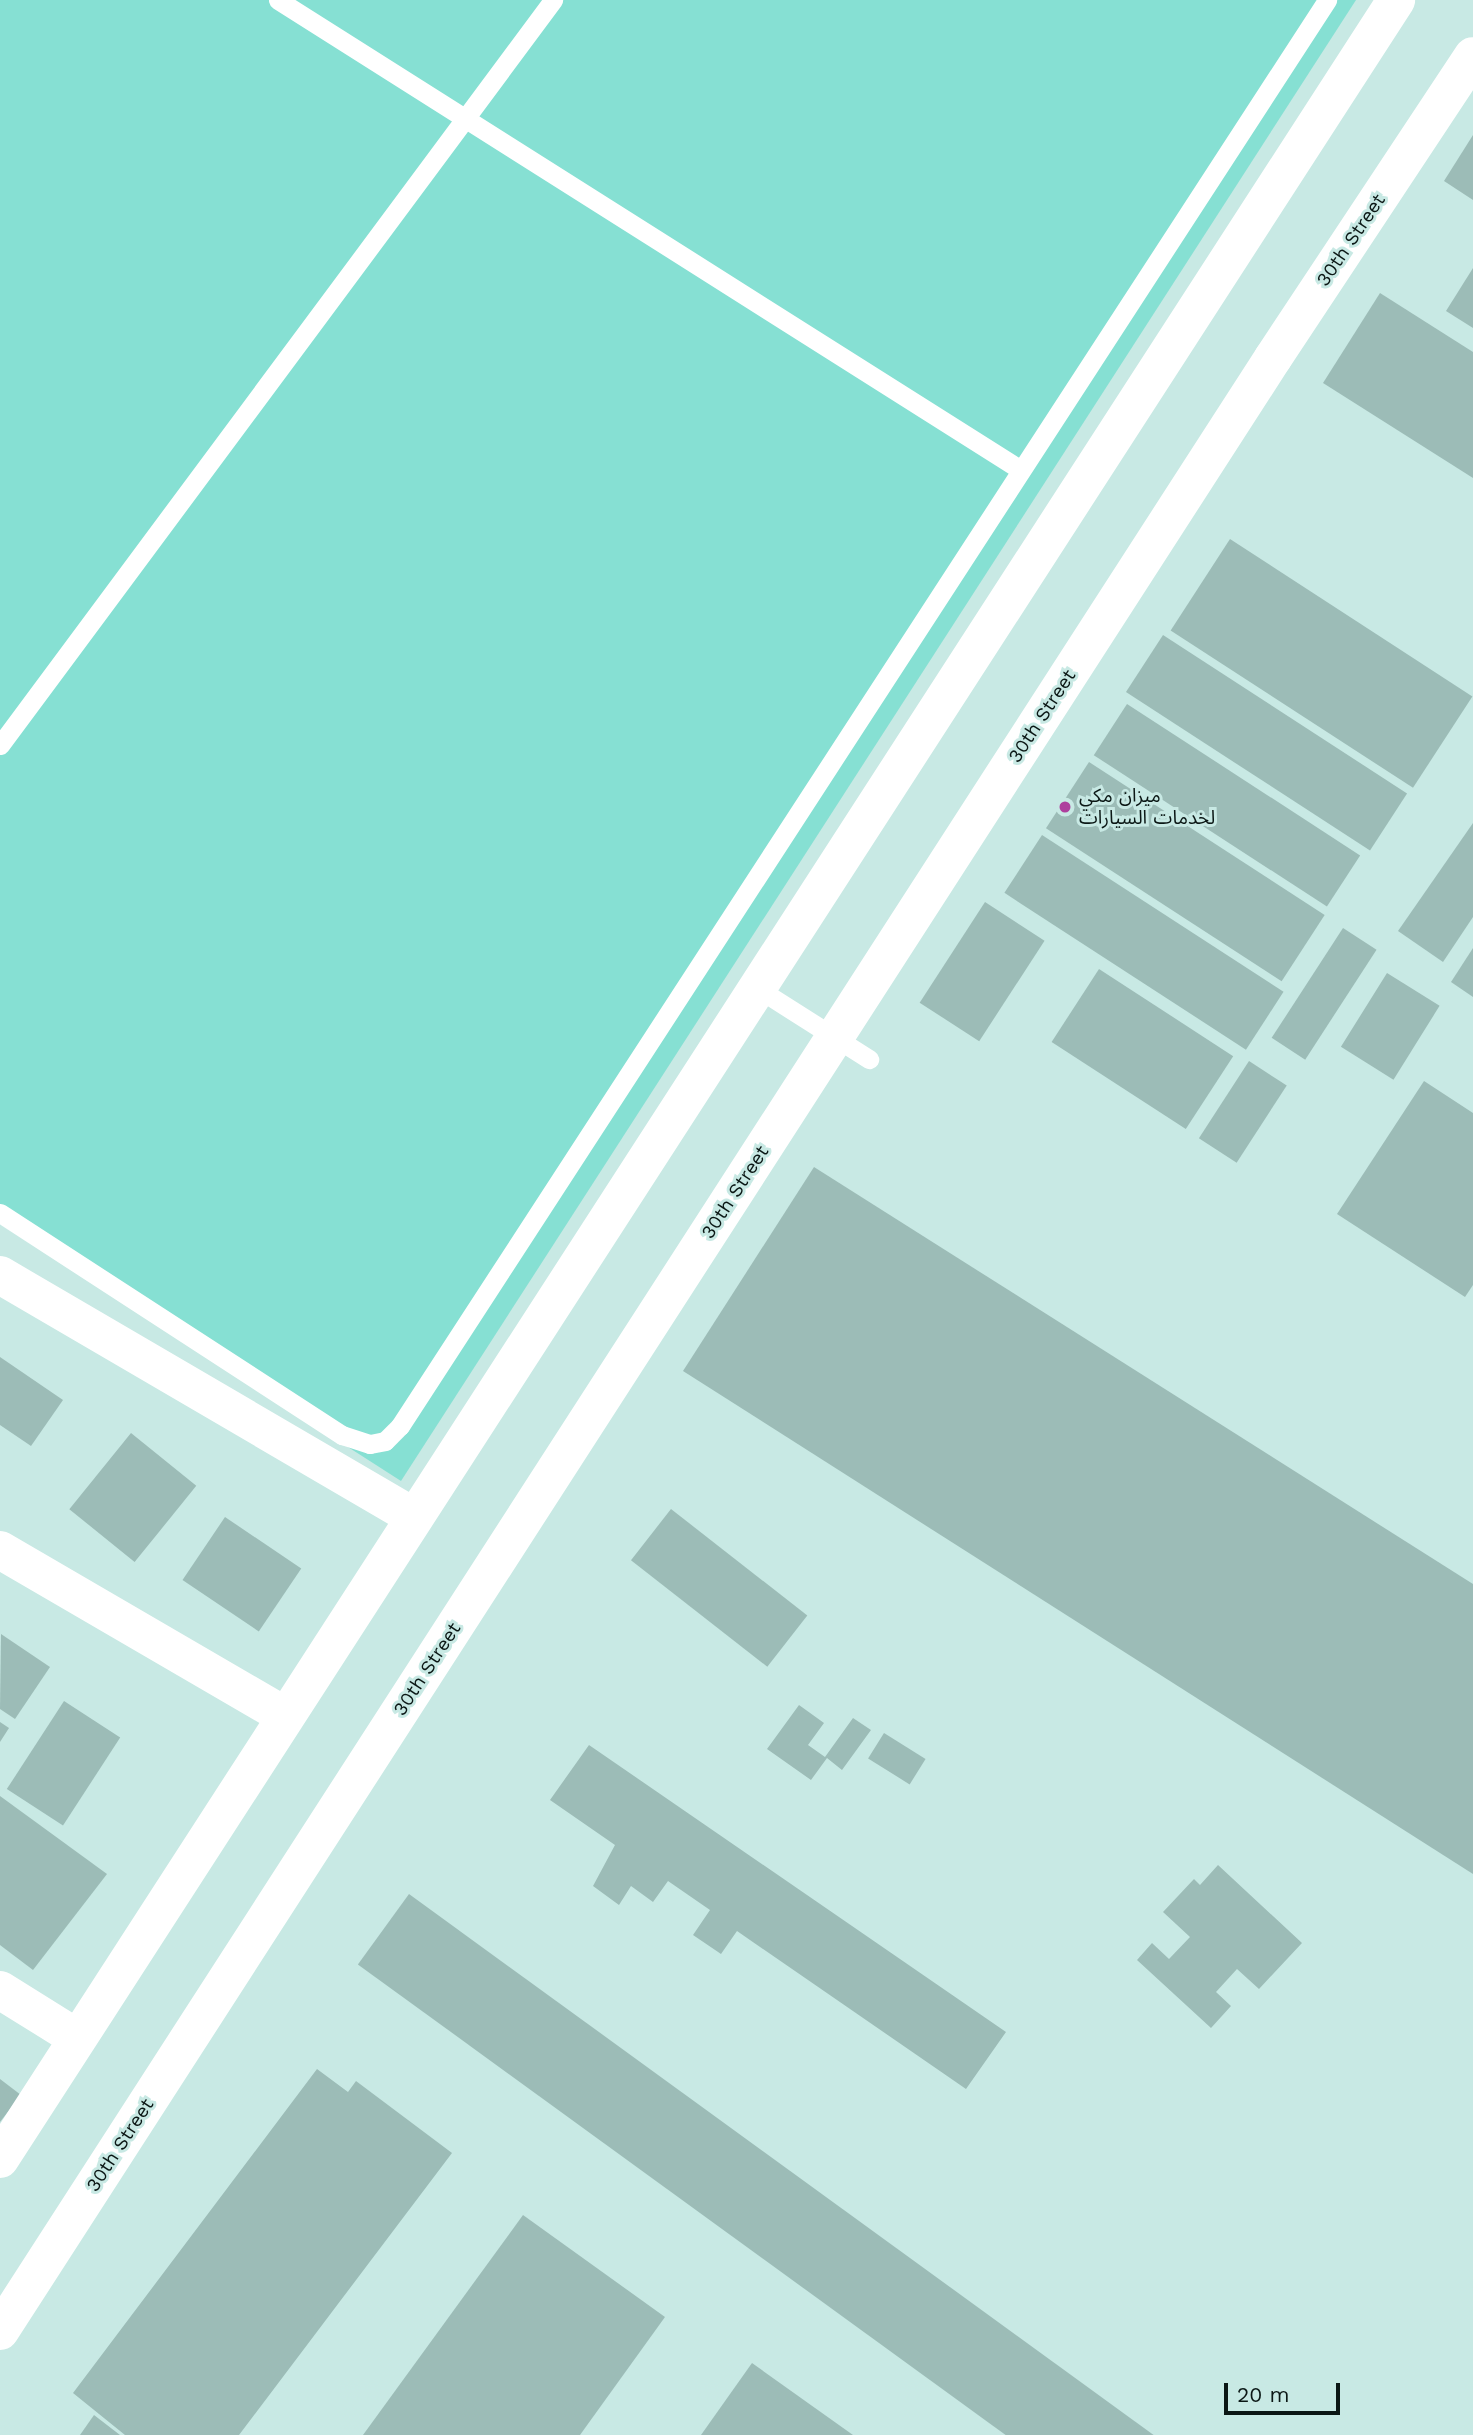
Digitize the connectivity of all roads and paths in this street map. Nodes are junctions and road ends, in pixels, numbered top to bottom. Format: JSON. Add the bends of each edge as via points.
{"nodes":[{"id":1,"x":278,"y":0,"type":"edge"},
{"id":2,"x":553,"y":0,"type":"edge"},
{"id":3,"x":1327,"y":0,"type":"edge"},
{"id":4,"x":1396,"y":0,"type":"edge"},
{"id":5,"x":1473,"y":56,"type":"edge"},
{"id":6,"x":462,"y":118,"type":"junction"},
{"id":7,"x":1021,"y":470,"type":"junction"},
{"id":8,"x":0,"y":745,"type":"edge"},
{"id":9,"x":757,"y":988,"type":"junction"},
{"id":10,"x":836,"y":1036,"type":"junction"},
{"id":11,"x":869,"y":1059,"type":"dead end"},
{"id":12,"x":0,"y":1213,"type":"edge"},
{"id":13,"x":0,"y":1275,"type":"edge"},
{"id":14,"x":414,"y":1517,"type":"junction"},
{"id":15,"x":0,"y":1550,"type":"edge"},
{"id":16,"x":285,"y":1716,"type":"junction"},
{"id":17,"x":0,"y":1990,"type":"edge"},
{"id":18,"x":77,"y":2038,"type":"junction"},
{"id":19,"x":0,"y":2159,"type":"edge"},
{"id":20,"x":0,"y":2331,"type":"edge"}],
"edges":[{"from":1,"to":6,"type":"lane"},
{"from":2,"to":6,"type":"lane"},
{"from":3,"to":7,"type":"lane"},
{"from":4,"to":9,"type":"street"},
{"from":5,"to":10,"type":"street","name":"30th Street"},
{"from":6,"to":7,"type":"lane"},
{"from":6,"to":8,"type":"lane"},
{"from":7,"to":12,"type":"lane","via":[[401,1426],[385,1441],[370,1444],[342,1435]]},
{"from":9,"to":10,"type":"lane"},
{"from":9,"to":14,"type":"street"},
{"from":10,"to":11,"type":"lane"},
{"from":10,"to":20,"type":"street","name":"30th Street"},
{"from":13,"to":14,"type":"street"},
{"from":14,"to":16,"type":"street"},
{"from":15,"to":16,"type":"street"},
{"from":16,"to":18,"type":"street"},
{"from":17,"to":18,"type":"street"},
{"from":18,"to":19,"type":"street"}]}
